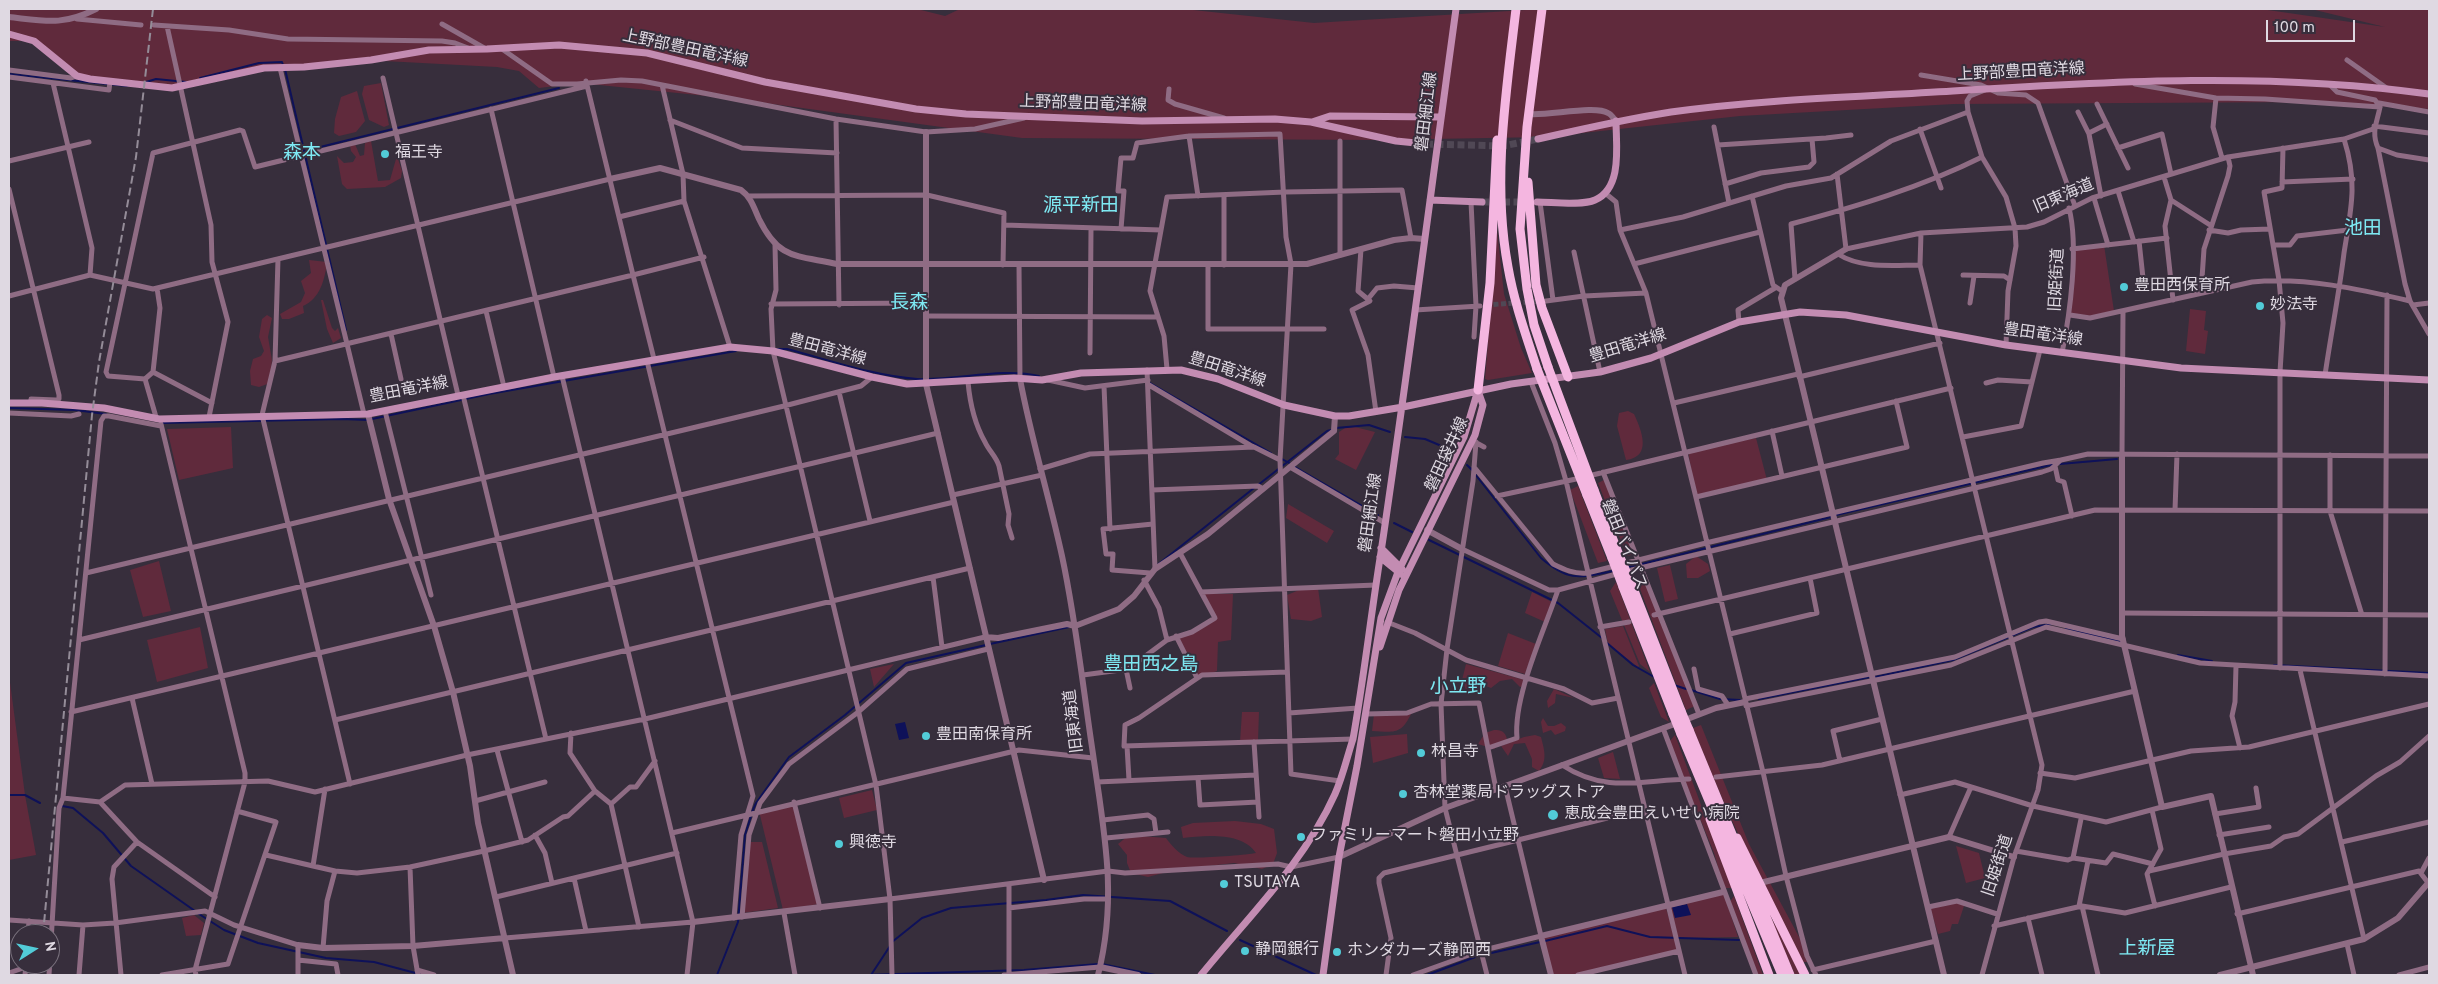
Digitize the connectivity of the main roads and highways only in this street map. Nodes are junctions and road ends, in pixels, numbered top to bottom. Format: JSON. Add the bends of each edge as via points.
{"nodes":[{"id":1,"x":1456,"y":9,"type":"edge"},
{"id":2,"x":1516,"y":9,"type":"edge"},
{"id":3,"x":1542,"y":9,"type":"edge"},
{"id":4,"x":9,"y":34,"type":"edge"},
{"id":5,"x":2429,"y":94,"type":"edge"},
{"id":6,"x":1504,"y":110,"type":"junction"},
{"id":7,"x":1529,"y":114,"type":"junction"},
{"id":8,"x":1441,"y":117,"type":"junction"},
{"id":9,"x":1311,"y":122,"type":"junction"},
{"id":10,"x":1616,"y":122,"type":"junction"},
{"id":11,"x":1538,"y":139,"type":"tunnel mouth"},
{"id":12,"x":1426,"y":144,"type":"tunnel mouth"},
{"id":13,"x":1430,"y":200,"type":"junction"},
{"id":14,"x":1482,"y":202,"type":"tunnel mouth"},
{"id":15,"x":1538,"y":202,"type":"road end"},
{"id":16,"x":1568,"y":377,"type":"junction"},
{"id":17,"x":2429,"y":380,"type":"edge"},
{"id":18,"x":1478,"y":390,"type":"junction"},
{"id":19,"x":9,"y":403,"type":"edge"},
{"id":20,"x":1403,"y":407,"type":"junction"},
{"id":21,"x":1590,"y":492,"type":"junction"},
{"id":22,"x":1381,"y":548,"type":"junction"},
{"id":23,"x":1380,"y":557,"type":"junction"},
{"id":24,"x":1399,"y":570,"type":"junction"},
{"id":25,"x":1406,"y":576,"type":"junction"},
{"id":26,"x":1370,"y":688,"type":"junction"},
{"id":27,"x":1685,"y":732,"type":"junction"},
{"id":28,"x":1699,"y":778,"type":"junction"},
{"id":29,"x":1718,"y":802,"type":"junction"},
{"id":30,"x":1201,"y":975,"type":"edge"},
{"id":31,"x":1323,"y":975,"type":"edge"},
{"id":32,"x":1769,"y":975,"type":"edge"},
{"id":33,"x":1782,"y":975,"type":"edge"},
{"id":34,"x":1790,"y":975,"type":"edge"},
{"id":35,"x":1804,"y":975,"type":"edge"}],
"edges":[{"from":1,"to":8,"type":"main road","name":"磐田細江線"},
{"from":2,"to":6,"type":"highway"},
{"from":3,"to":7,"type":"highway"},
{"from":4,"to":9,"type":"main road","name":"上野部豊田竜洋線","via":[[34,41],[77,76],[180,88],[264,68],[372,60],[429,50],[559,45],[647,53],[765,82],[916,109],[1142,121],[1276,119]]},
{"from":5,"to":10,"type":"main road","name":"上野部豊田竜洋線","via":[[2330,85],[2130,82],[1719,107]]},
{"from":6,"to":18,"type":"highway","via":[[1497,140],[1490,284]]},
{"from":6,"to":21,"type":"highway","name":"磐田バイパス","bridge":true,"via":[[1504,244],[1517,309],[1537,369]]},
{"from":7,"to":16,"type":"highway","via":[[1529,193],[1536,285]]},
{"from":7,"to":21,"type":"highway","name":"磐田バイパス","bridge":true,"via":[[1520,229],[1527,289],[1534,325]]},
{"from":8,"to":9,"type":"main road","name":"上野部豊田竜洋線","via":[[1330,116]]},
{"from":8,"to":13,"type":"main road","name":"磐田細江線"},
{"from":9,"to":12,"type":"main road","name":"上野部豊田竜洋線","via":[[1396,142]]},
{"from":10,"to":11,"type":"main road","name":"上野部豊田竜洋線"},
{"from":10,"to":15,"type":"main road","via":[[1614,179],[1605,193],[1585,202]]},
{"from":13,"to":14,"type":"main road"},
{"from":13,"to":20,"type":"main road","name":"磐田細江線"},
{"from":16,"to":17,"type":"main road","name":"豊田竜洋線","via":[[1600,372],[1660,354],[1739,322],[1783,314],[1822,312],[1938,334],[2124,362],[2181,368]]},
{"from":16,"to":18,"type":"main road","name":"豊田竜洋線"},
{"from":18,"to":20,"type":"main road","name":"豊田竜洋線"},
{"from":18,"to":24,"type":"main road","name":"磐田袋井線","via":[[1464,437]]},
{"from":18,"to":25,"type":"main road","name":"磐田袋井線","via":[[1483,405],[1474,442]]},
{"from":19,"to":20,"type":"main road","name":"豊田竜洋線","via":[[104,408],[159,421],[262,415],[366,414],[558,376],[744,346],[907,384],[1047,380],[1081,373],[1167,369],[1202,374],[1284,405],[1335,416]]},
{"from":20,"to":22,"type":"main road","name":"磐田細江線"},
{"from":21,"to":27,"type":"highway","name":"磐田バイパス","bridge":true},
{"from":22,"to":23,"type":"main road","name":"磐田細江線"},
{"from":22,"to":24,"type":"main road"},
{"from":23,"to":24,"type":"main road"},
{"from":23,"to":30,"type":"main road","name":"磐田細江線","via":[[1353,739],[1340,781],[1318,827],[1291,867]]},
{"from":24,"to":25,"type":"main road"},
{"from":24,"to":26,"type":"main road","name":"磐田袋井線","via":[[1381,618]]},
{"from":25,"to":26,"type":"main road","name":"磐田袋井線","via":[[1388,622]]},
{"from":26,"to":31,"type":"main road","name":"磐田袋井線","via":[[1339,857]]},
{"from":27,"to":28,"type":"highway","name":"磐田バイパス"},
{"from":27,"to":29,"type":"highway","name":"磐田バイパス"},
{"from":28,"to":32,"type":"highway","via":[[1715,834]]},
{"from":28,"to":33,"type":"highway","name":"磐田バイパス"},
{"from":29,"to":34,"type":"highway","name":"磐田バイパス"},
{"from":29,"to":35,"type":"highway"}]}
